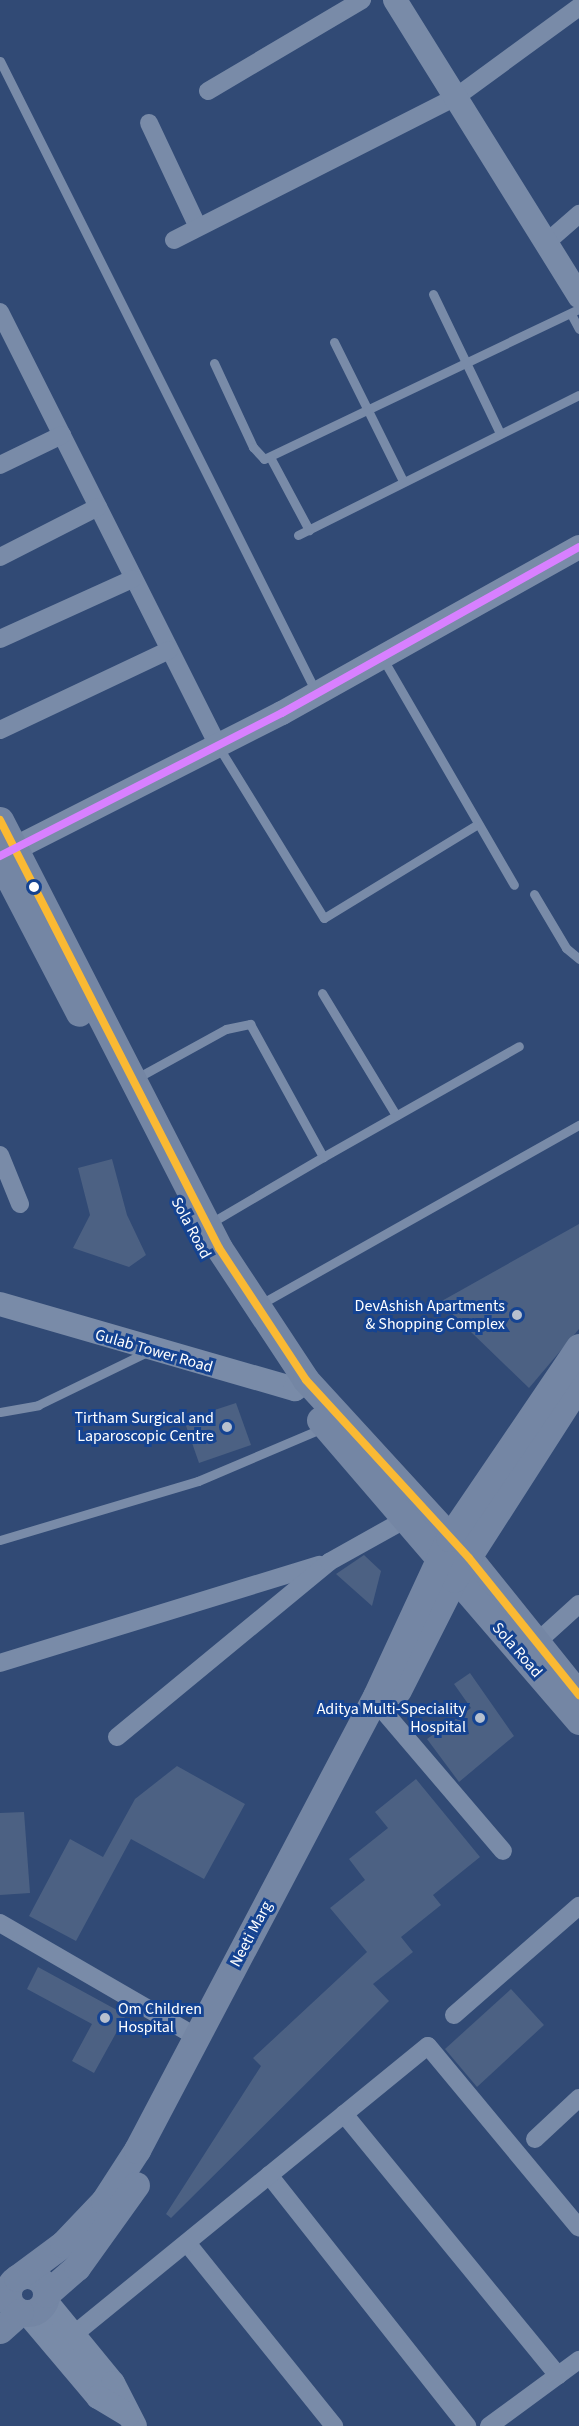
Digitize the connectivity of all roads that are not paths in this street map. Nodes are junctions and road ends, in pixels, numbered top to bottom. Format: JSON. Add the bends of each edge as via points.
{"nodes":[{"id":1,"x":362,"y":0,"type":"edge"},
{"id":2,"x":395,"y":0,"type":"edge"},
{"id":3,"x":579,"y":7,"type":"edge"},
{"id":4,"x":0,"y":60,"type":"edge"},
{"id":5,"x":208,"y":91,"type":"dead end"},
{"id":6,"x":456,"y":97,"type":"junction"},
{"id":7,"x":149,"y":123,"type":"dead end"},
{"id":8,"x":579,"y":214,"type":"edge"},
{"id":9,"x":198,"y":227,"type":"junction"},
{"id":10,"x":174,"y":240,"type":"dead end"},
{"id":11,"x":547,"y":242,"type":"junction"},
{"id":12,"x":433,"y":294,"type":"dead end"},
{"id":13,"x":577,"y":299,"type":"edge"},
{"id":14,"x":0,"y":312,"type":"edge"},
{"id":15,"x":579,"y":329,"type":"edge"},
{"id":16,"x":334,"y":342,"type":"dead end"},
{"id":17,"x":214,"y":363,"type":"dead end"},
{"id":18,"x":467,"y":364,"type":"junction"},
{"id":19,"x":579,"y":395,"type":"edge"},
{"id":20,"x":368,"y":411,"type":"junction"},
{"id":21,"x":501,"y":434,"type":"junction"},
{"id":22,"x":62,"y":435,"type":"junction"},
{"id":23,"x":270,"y":457,"type":"junction"},
{"id":24,"x":0,"y":465,"type":"edge"},
{"id":25,"x":403,"y":481,"type":"junction"},
{"id":26,"x":98,"y":507,"type":"junction"},
{"id":27,"x":309,"y":530,"type":"junction"},
{"id":28,"x":298,"y":535,"type":"dead end"},
{"id":29,"x":579,"y":547,"type":"edge"},
{"id":30,"x":0,"y":557,"type":"edge"},
{"id":31,"x":132,"y":579,"type":"junction"},
{"id":32,"x":0,"y":639,"type":"edge"},
{"id":33,"x":168,"y":650,"type":"junction"},
{"id":34,"x":382,"y":657,"type":"junction"},
{"id":35,"x":317,"y":694,"type":"junction"},
{"id":36,"x":0,"y":730,"type":"edge"},
{"id":37,"x":218,"y":746,"type":"junction"},
{"id":38,"x":0,"y":820,"type":"edge"},
{"id":39,"x":475,"y":826,"type":"junction"},
{"id":40,"x":5,"y":855,"type":"edge"},
{"id":41,"x":514,"y":885,"type":"dead end"},
{"id":42,"x":534,"y":894,"type":"dead end"},
{"id":43,"x":579,"y":959,"type":"edge"},
{"id":44,"x":322,"y":993,"type":"dead end"},
{"id":45,"x":519,"y":1046,"type":"dead end"},
{"id":46,"x":132,"y":1080,"type":"junction"},
{"id":47,"x":396,"y":1115,"type":"junction"},
{"id":48,"x":579,"y":1125,"type":"edge"},
{"id":49,"x":0,"y":1155,"type":"edge"},
{"id":50,"x":323,"y":1157,"type":"junction"},
{"id":51,"x":20,"y":1204,"type":"dead end"},
{"id":52,"x":207,"y":1225,"type":"junction"},
{"id":53,"x":0,"y":1289,"type":"edge"},
{"id":54,"x":0,"y":1304,"type":"edge"},
{"id":55,"x":257,"y":1305,"type":"junction"},
{"id":56,"x":579,"y":1347,"type":"edge"},
{"id":57,"x":150,"y":1351,"type":"junction"},
{"id":58,"x":294,"y":1376,"type":"junction"},
{"id":59,"x":579,"y":1384,"type":"edge"},
{"id":60,"x":0,"y":1413,"type":"edge"},
{"id":61,"x":326,"y":1427,"type":"junction"},
{"id":62,"x":406,"y":1519,"type":"junction"},
{"id":63,"x":0,"y":1540,"type":"edge"},
{"id":64,"x":453,"y":1558,"type":"junction"},
{"id":65,"x":329,"y":1562,"type":"junction"},
{"id":66,"x":579,"y":1604,"type":"edge"},
{"id":67,"x":536,"y":1643,"type":"junction"},
{"id":68,"x":0,"y":1663,"type":"edge"},
{"id":69,"x":579,"y":1695,"type":"edge"},
{"id":70,"x":386,"y":1714,"type":"junction"},
{"id":71,"x":579,"y":1721,"type":"edge"},
{"id":72,"x":117,"y":1737,"type":"dead end"},
{"id":73,"x":503,"y":1851,"type":"dead end"},
{"id":74,"x":579,"y":1906,"type":"edge"},
{"id":75,"x":0,"y":1923,"type":"edge"},
{"id":76,"x":454,"y":2015,"type":"dead end"},
{"id":77,"x":196,"y":2037,"type":"junction"},
{"id":78,"x":579,"y":2098,"type":"edge"},
{"id":79,"x":344,"y":2114,"type":"junction"},
{"id":80,"x":535,"y":2139,"type":"dead end"},
{"id":81,"x":269,"y":2175,"type":"junction"},
{"id":82,"x":579,"y":2228,"type":"edge"},
{"id":83,"x":187,"y":2243,"type":"junction"},
{"id":84,"x":24,"y":2296,"type":"edge"},
{"id":85,"x":0,"y":2330,"type":"edge"},
{"id":86,"x":72,"y":2336,"type":"junction"},
{"id":87,"x":579,"y":2360,"type":"edge"},
{"id":88,"x":558,"y":2375,"type":"junction"},
{"id":89,"x":132,"y":2421,"type":"edge"},
{"id":90,"x":334,"y":2426,"type":"edge"},
{"id":91,"x":467,"y":2426,"type":"edge"},
{"id":92,"x":489,"y":2426,"type":"edge"}],
"edges":[{"from":1,"to":5,"type":"street"},
{"from":2,"to":6,"type":"street"},
{"from":3,"to":6,"type":"street"},
{"from":4,"to":35,"type":"lane"},
{"from":6,"to":9,"type":"street"},
{"from":6,"to":11,"type":"street"},
{"from":7,"to":9,"type":"street"},
{"from":8,"to":11,"type":"street"},
{"from":9,"to":10,"type":"street"},
{"from":11,"to":13,"type":"street"},
{"from":12,"to":18,"type":"lane"},
{"from":13,"to":15,"type":"lane"},
{"from":13,"to":18,"type":"lane"},
{"from":14,"to":22,"type":"street"},
{"from":16,"to":20,"type":"lane"},
{"from":17,"to":23,"type":"lane","via":[[253,447],[264,459]]},
{"from":18,"to":20,"type":"lane"},
{"from":18,"to":21,"type":"lane"},
{"from":19,"to":21,"type":"lane"},
{"from":20,"to":23,"type":"lane"},
{"from":20,"to":25,"type":"lane"},
{"from":21,"to":25,"type":"lane"},
{"from":22,"to":24,"type":"street"},
{"from":22,"to":26,"type":"street"},
{"from":23,"to":27,"type":"lane"},
{"from":25,"to":27,"type":"lane"},
{"from":26,"to":30,"type":"street"},
{"from":26,"to":31,"type":"street"},
{"from":27,"to":28,"type":"lane"},
{"from":29,"to":34,"type":"street"},
{"from":31,"to":32,"type":"street"},
{"from":31,"to":33,"type":"street"},
{"from":33,"to":36,"type":"street"},
{"from":33,"to":37,"type":"street"},
{"from":34,"to":35,"type":"street"},
{"from":34,"to":39,"type":"lane"},
{"from":35,"to":37,"type":"street"},
{"from":37,"to":39,"type":"lane","via":[[324,918]]},
{"from":37,"to":40,"type":"street"},
{"from":38,"to":40,"type":"main road","name":"Sola Road"},
{"from":39,"to":41,"type":"lane"},
{"from":40,"to":46,"type":"main road","name":"Sola Road"},
{"from":40,"to":58,"type":"main road","name":"Sola Road","via":[[211,1264]]},
{"from":42,"to":43,"type":"lane","via":[[566,948]]},
{"from":44,"to":47,"type":"lane"},
{"from":45,"to":47,"type":"lane"},
{"from":46,"to":50,"type":"lane","via":[[226,1029],[250,1024]]},
{"from":46,"to":52,"type":"main road","name":"Sola Road"},
{"from":47,"to":50,"type":"lane"},
{"from":48,"to":55,"type":"lane"},
{"from":49,"to":51,"type":"street"},
{"from":50,"to":52,"type":"lane"},
{"from":52,"to":55,"type":"main road","name":"Sola Road"},
{"from":53,"to":58,"type":"street"},
{"from":54,"to":57,"type":"street","name":"Gulab Tower Road"},
{"from":55,"to":58,"type":"main road","name":"Sola Road"},
{"from":56,"to":64,"type":"main road"},
{"from":57,"to":58,"type":"street","name":"Gulab Tower Road"},
{"from":57,"to":60,"type":"lane","via":[[38,1405]]},
{"from":58,"to":61,"type":"main road","name":"Sola Road"},
{"from":58,"to":64,"type":"main road","name":"Sola Road"},
{"from":59,"to":64,"type":"main road"},
{"from":61,"to":62,"type":"main road","name":"Sola Road"},
{"from":61,"to":63,"type":"lane","via":[[198,1481]]},
{"from":62,"to":64,"type":"main road","name":"Sola Road"},
{"from":62,"to":65,"type":"street"},
{"from":64,"to":67,"type":"main road","name":"Sola Road"},
{"from":64,"to":70,"type":"main road"},
{"from":64,"to":71,"type":"main road","name":"Sola Road"},
{"from":64,"to":77,"type":"main road","name":"Neeti Marg"},
{"from":65,"to":68,"type":"street"},
{"from":65,"to":72,"type":"street"},
{"from":66,"to":67,"type":"street"},
{"from":67,"to":69,"type":"main road","name":"Sola Road"},
{"from":70,"to":73,"type":"street"},
{"from":70,"to":84,"type":"main road","via":[[143,2175],[77,2267]]},
{"from":74,"to":76,"type":"street"},
{"from":75,"to":77,"type":"street"},
{"from":77,"to":84,"type":"main road","name":"Neeti Marg","via":[[104,2201],[63,2244]]},
{"from":78,"to":80,"type":"street"},
{"from":79,"to":81,"type":"street"},
{"from":79,"to":82,"type":"street","via":[[428,2046]]},
{"from":79,"to":88,"type":"street"},
{"from":81,"to":83,"type":"street"},
{"from":81,"to":91,"type":"street"},
{"from":83,"to":86,"type":"street"},
{"from":83,"to":90,"type":"street"},
{"from":84,"to":85,"type":"main road"},
{"from":84,"to":86,"type":"street"},
{"from":84,"to":89,"type":"street","via":[[98,2397]]},
{"from":86,"to":89,"type":"street","via":[[113,2383]]},
{"from":87,"to":88,"type":"street"},
{"from":88,"to":92,"type":"street"}]}
